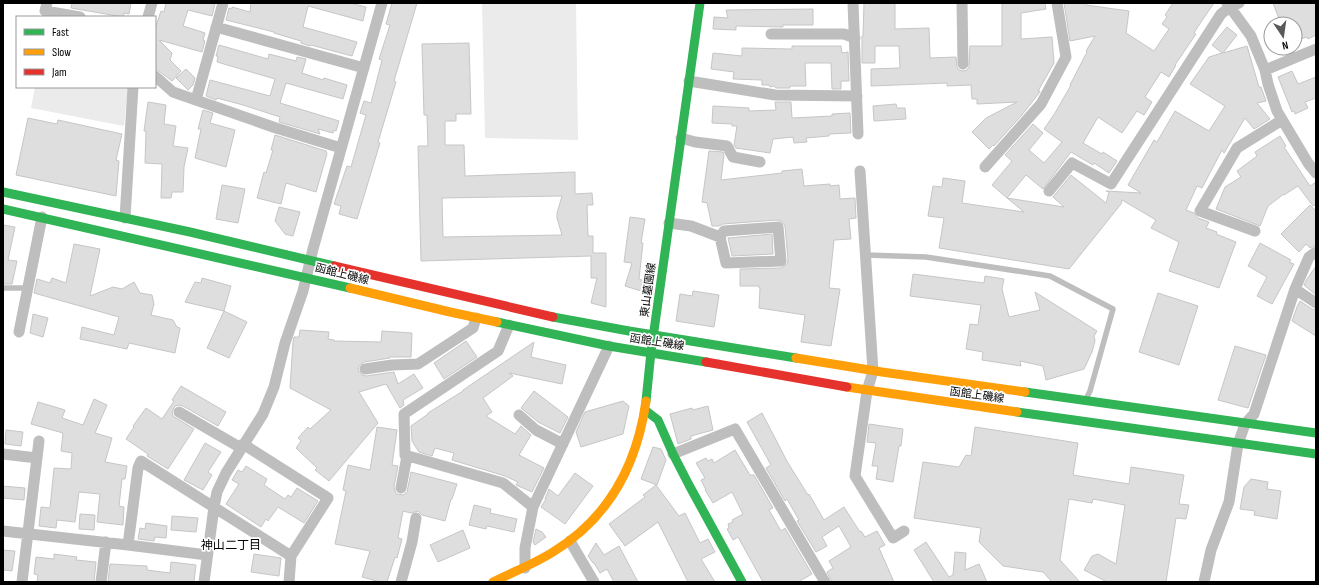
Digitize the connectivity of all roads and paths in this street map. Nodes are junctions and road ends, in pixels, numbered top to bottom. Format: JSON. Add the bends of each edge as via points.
{"nodes":[{"id":1,"x":47,"y":3,"type":"edge"},
{"id":2,"x":152,"y":3,"type":"edge"},
{"id":3,"x":223,"y":3,"type":"edge"},
{"id":4,"x":382,"y":3,"type":"edge"},
{"id":5,"x":700,"y":3,"type":"edge"},
{"id":6,"x":853,"y":3,"type":"edge"},
{"id":7,"x":962,"y":3,"type":"edge"},
{"id":8,"x":1057,"y":3,"type":"edge"},
{"id":9,"x":1232,"y":4,"type":"edge"},
{"id":10,"x":74,"y":16,"type":"edge"},
{"id":11,"x":148,"y":16,"type":"edge"},
{"id":12,"x":216,"y":27,"type":"junction"},
{"id":13,"x":771,"y":34,"type":"dead end"},
{"id":14,"x":855,"y":38,"type":"junction"},
{"id":15,"x":1316,"y":49,"type":"edge"},
{"id":16,"x":962,"y":64,"type":"dead end"},
{"id":17,"x":364,"y":68,"type":"junction"},
{"id":18,"x":1265,"y":70,"type":"junction"},
{"id":19,"x":156,"y":77,"type":"edge"},
{"id":20,"x":689,"y":80,"type":"junction"},
{"id":21,"x":134,"y":88,"type":"edge"},
{"id":22,"x":857,"y":96,"type":"junction"},
{"id":23,"x":196,"y":100,"type":"junction"},
{"id":24,"x":1282,"y":120,"type":"junction"},
{"id":25,"x":858,"y":134,"type":"dead end"},
{"id":26,"x":681,"y":138,"type":"junction"},
{"id":27,"x":341,"y":148,"type":"junction"},
{"id":28,"x":760,"y":162,"type":"dead end"},
{"id":29,"x":985,"y":167,"type":"dead end"},
{"id":30,"x":860,"y":172,"type":"dead end"},
{"id":31,"x":1316,"y":173,"type":"edge"},
{"id":32,"x":1049,"y":191,"type":"dead end"},
{"id":33,"x":3,"y":192,"type":"edge"},
{"id":34,"x":3,"y":209,"type":"edge"},
{"id":35,"x":42,"y":217,"type":"junction"},
{"id":36,"x":125,"y":218,"type":"junction"},
{"id":37,"x":669,"y":223,"type":"junction"},
{"id":38,"x":1255,"y":231,"type":"dead end"},
{"id":39,"x":720,"y":237,"type":"junction"},
{"id":40,"x":1316,"y":252,"type":"edge"},
{"id":41,"x":866,"y":255,"type":"junction"},
{"id":42,"x":310,"y":260,"type":"junction"},
{"id":43,"x":306,"y":277,"type":"junction"},
{"id":44,"x":3,"y":288,"type":"edge"},
{"id":45,"x":28,"y":288,"type":"junction"},
{"id":46,"x":1295,"y":289,"type":"junction"},
{"id":47,"x":1316,"y":302,"type":"edge"},
{"id":48,"x":476,"y":318,"type":"junction"},
{"id":49,"x":509,"y":325,"type":"junction"},
{"id":50,"x":18,"y":332,"type":"dead end"},
{"id":51,"x":654,"y":336,"type":"junction"},
{"id":52,"x":608,"y":346,"type":"junction"},
{"id":53,"x":651,"y":352,"type":"junction"},
{"id":54,"x":365,"y":369,"type":"dead end"},
{"id":55,"x":873,"y":371,"type":"junction"},
{"id":56,"x":867,"y":391,"type":"junction"},
{"id":57,"x":1085,"y":401,"type":"junction"},
{"id":58,"x":645,"y":410,"type":"junction"},
{"id":59,"x":179,"y":412,"type":"dead end"},
{"id":60,"x":519,"y":415,"type":"dead end"},
{"id":61,"x":1245,"y":424,"type":"junction"},
{"id":62,"x":1316,"y":433,"type":"edge"},
{"id":63,"x":39,"y":441,"type":"dead end"},
{"id":64,"x":563,"y":444,"type":"junction"},
{"id":65,"x":1238,"y":444,"type":"junction"},
{"id":66,"x":242,"y":446,"type":"junction"},
{"id":67,"x":3,"y":454,"type":"edge"},
{"id":68,"x":673,"y":454,"type":"junction"},
{"id":69,"x":1316,"y":454,"type":"edge"},
{"id":70,"x":408,"y":456,"type":"junction"},
{"id":71,"x":37,"y":458,"type":"junction"},
{"id":72,"x":401,"y":488,"type":"dead end"},
{"id":73,"x":214,"y":507,"type":"junction"},
{"id":74,"x":533,"y":508,"type":"junction"},
{"id":75,"x":416,"y":518,"type":"dead end"},
{"id":76,"x":3,"y":531,"type":"edge"},
{"id":77,"x":904,"y":532,"type":"dead end"},
{"id":78,"x":28,"y":534,"type":"junction"},
{"id":79,"x":570,"y":541,"type":"junction"},
{"id":80,"x":106,"y":542,"type":"junction"},
{"id":81,"x":128,"y":545,"type":"junction"},
{"id":82,"x":207,"y":555,"type":"junction"},
{"id":83,"x":292,"y":556,"type":"junction"},
{"id":84,"x":525,"y":568,"type":"junction"},
{"id":85,"x":22,"y":582,"type":"edge"},
{"id":86,"x":101,"y":582,"type":"edge"},
{"id":87,"x":204,"y":582,"type":"edge"},
{"id":88,"x":289,"y":582,"type":"edge"},
{"id":89,"x":401,"y":582,"type":"edge"},
{"id":90,"x":492,"y":582,"type":"edge"},
{"id":91,"x":594,"y":582,"type":"edge"},
{"id":92,"x":742,"y":582,"type":"edge"},
{"id":93,"x":825,"y":582,"type":"edge"},
{"id":94,"x":1204,"y":582,"type":"edge"}],
"edges":[{"from":1,"to":10,"type":"street","via":[[45,11]]},
{"from":2,"to":11,"type":"street"},
{"from":3,"to":12,"type":"street"},
{"from":4,"to":17,"type":"street"},
{"from":5,"to":20,"type":"main road","name":"東山墓園線"},
{"from":6,"to":14,"type":"street"},
{"from":7,"to":16,"type":"street"},
{"from":8,"to":29,"type":"street","via":[[1066,57],[1041,104]]},
{"from":9,"to":18,"type":"street","via":[[1251,36]]},
{"from":9,"to":32,"type":"street","via":[[1221,14],[1111,184],[1072,163]]},
{"from":12,"to":17,"type":"street"},
{"from":12,"to":23,"type":"street"},
{"from":13,"to":14,"type":"street","via":[[844,34]]},
{"from":14,"to":22,"type":"street"},
{"from":15,"to":18,"type":"street"},
{"from":17,"to":27,"type":"street"},
{"from":18,"to":24,"type":"street"},
{"from":19,"to":23,"type":"street","via":[[173,92]]},
{"from":20,"to":22,"type":"street","via":[[775,95]]},
{"from":20,"to":26,"type":"main road","name":"東山墓園線"},
{"from":21,"to":36,"type":"street"},
{"from":22,"to":25,"type":"street"},
{"from":23,"to":27,"type":"street"},
{"from":24,"to":31,"type":"street"},
{"from":24,"to":38,"type":"street","via":[[1237,148],[1200,211]]},
{"from":26,"to":28,"type":"street","via":[[727,146],[733,157]]},
{"from":26,"to":37,"type":"main road","name":"東山墓園線"},
{"from":27,"to":42,"type":"street"},
{"from":30,"to":41,"type":"street"},
{"from":33,"to":36,"type":"main road","name":"函館上磯線"},
{"from":34,"to":35,"type":"main road","name":"函館上磯線"},
{"from":35,"to":43,"type":"main road","name":"函館上磯線"},
{"from":35,"to":45,"type":"street"},
{"from":36,"to":42,"type":"main road","name":"函館上磯線"},
{"from":37,"to":39,"type":"street","via":[[692,226]]},
{"from":37,"to":51,"type":"main road","name":"東山墓園線"},
{"from":39,"to":39,"type":"street","via":[[724,231],[778,227],[780,261],[726,263]]},
{"from":40,"to":46,"type":"street","via":[[1309,257]]},
{"from":41,"to":55,"type":"street"},
{"from":41,"to":57,"type":"lane","via":[[926,257],[1050,276],[1113,309]]},
{"from":42,"to":43,"type":"street"},
{"from":42,"to":51,"type":"main road","name":"函館上磯線","via":[[559,318]]},
{"from":43,"to":48,"type":"main road","name":"函館上磯線"},
{"from":43,"to":66,"type":"street","via":[[274,387],[263,414]]},
{"from":44,"to":45,"type":"lane"},
{"from":45,"to":50,"type":"street"},
{"from":46,"to":47,"type":"street"},
{"from":46,"to":61,"type":"street","via":[[1254,414]]},
{"from":48,"to":49,"type":"main road","name":"函館上磯線"},
{"from":48,"to":54,"type":"street","via":[[473,328],[418,364],[392,364]]},
{"from":49,"to":52,"type":"main road","name":"函館上磯線"},
{"from":49,"to":70,"type":"street","via":[[498,352],[404,414],[405,455]]},
{"from":51,"to":53,"type":"main road","name":"東山墓園線"},
{"from":51,"to":55,"type":"main road","name":"函館上磯線"},
{"from":52,"to":53,"type":"main road","name":"函館上磯線"},
{"from":52,"to":64,"type":"street"},
{"from":53,"to":56,"type":"main road","name":"函館上磯線"},
{"from":53,"to":58,"type":"main road","name":"東山墓園線"},
{"from":55,"to":56,"type":"street"},
{"from":55,"to":57,"type":"main road","name":"函館上磯線"},
{"from":56,"to":65,"type":"main road","name":"函館上磯線"},
{"from":56,"to":77,"type":"street","via":[[855,476],[893,538]]},
{"from":57,"to":61,"type":"main road","name":"函館上磯線"},
{"from":58,"to":68,"type":"main road","via":[[658,420]]},
{"from":58,"to":79,"type":"main road","name":"東山墓園線","via":[[634,456],[619,487],[590,525]]},
{"from":59,"to":66,"type":"street"},
{"from":60,"to":64,"type":"street","via":[[536,430]]},
{"from":61,"to":62,"type":"main road","name":"函館上磯線"},
{"from":61,"to":65,"type":"street"},
{"from":63,"to":71,"type":"street"},
{"from":64,"to":74,"type":"street"},
{"from":65,"to":69,"type":"main road","name":"函館上磯線"},
{"from":65,"to":94,"type":"street","via":[[1229,502],[1211,550]]},
{"from":66,"to":73,"type":"street","via":[[217,492]]},
{"from":66,"to":83,"type":"street","via":[[328,498]]},
{"from":67,"to":71,"type":"street"},
{"from":68,"to":92,"type":"main road"},
{"from":68,"to":93,"type":"street","via":[[735,429]]},
{"from":70,"to":72,"type":"street"},
{"from":70,"to":74,"type":"street","via":[[503,483]]},
{"from":71,"to":78,"type":"street"},
{"from":73,"to":81,"type":"street","via":[[141,461]]},
{"from":73,"to":82,"type":"street"},
{"from":73,"to":83,"type":"street"},
{"from":74,"to":84,"type":"street","via":[[525,548]]},
{"from":75,"to":89,"type":"street"},
{"from":76,"to":78,"type":"street"},
{"from":78,"to":80,"type":"street"},
{"from":78,"to":85,"type":"street"},
{"from":79,"to":84,"type":"main road","name":"東山墓園線"},
{"from":79,"to":91,"type":"street"},
{"from":80,"to":81,"type":"street"},
{"from":80,"to":86,"type":"street"},
{"from":81,"to":82,"type":"street"},
{"from":82,"to":87,"type":"street"},
{"from":83,"to":88,"type":"street"},
{"from":84,"to":90,"type":"main road","name":"東山墓園線"}]}
